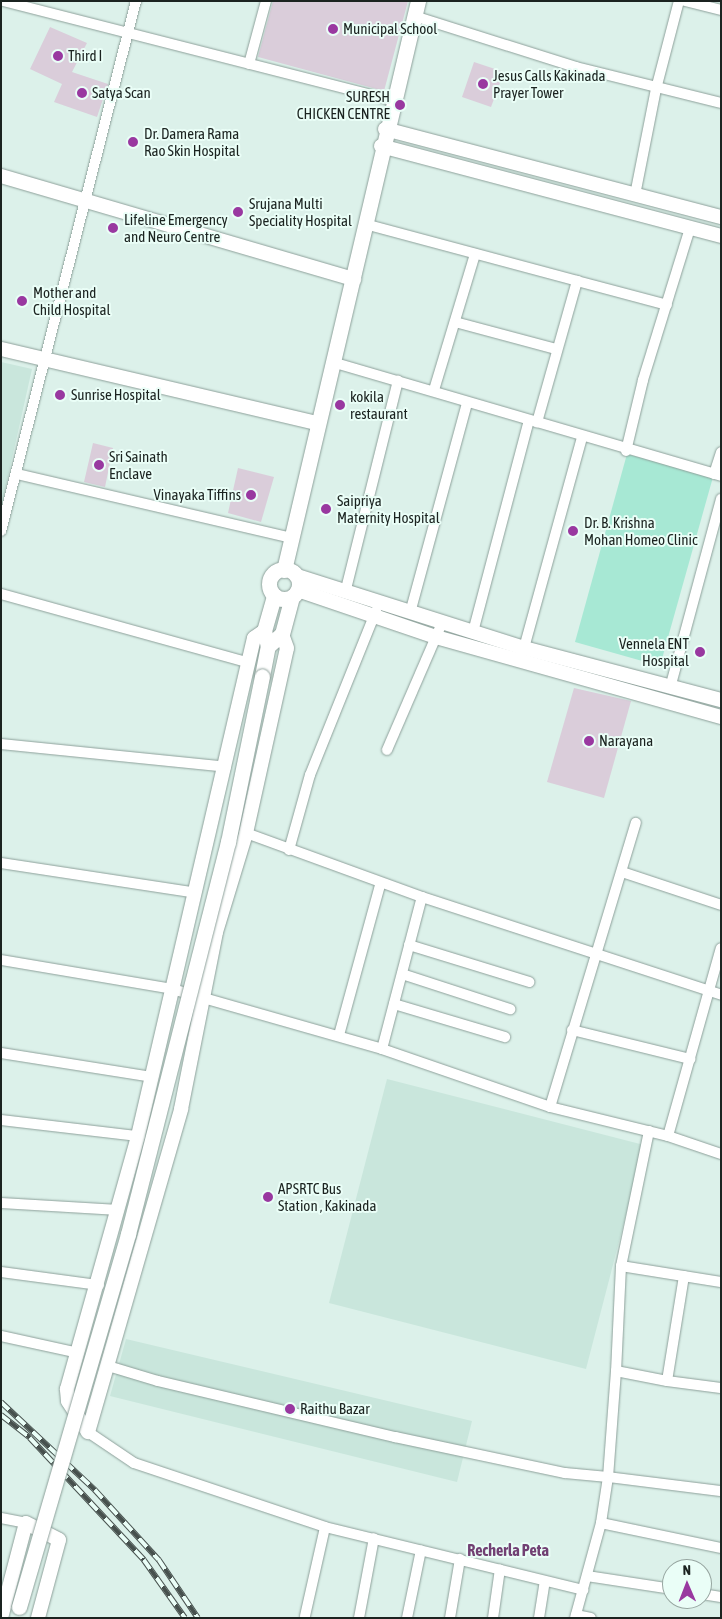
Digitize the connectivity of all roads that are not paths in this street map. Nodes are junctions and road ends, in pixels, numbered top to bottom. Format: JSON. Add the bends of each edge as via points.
{"nodes":[{"id":1,"x":3,"y":1,"type":"edge"},
{"id":2,"x":136,"y":1,"type":"edge"},
{"id":3,"x":266,"y":1,"type":"edge"},
{"id":4,"x":418,"y":1,"type":"edge"},
{"id":5,"x":679,"y":1,"type":"edge"},
{"id":6,"x":685,"y":1,"type":"edge"},
{"id":7,"x":721,"y":10,"type":"edge"},
{"id":8,"x":414,"y":16,"type":"junction"},
{"id":9,"x":128,"y":34,"type":"junction"},
{"id":10,"x":249,"y":64,"type":"junction"},
{"id":11,"x":656,"y":89,"type":"junction"},
{"id":12,"x":392,"y":100,"type":"junction"},
{"id":13,"x":721,"y":103,"type":"edge"},
{"id":14,"x":385,"y":129,"type":"junction"},
{"id":15,"x":381,"y":146,"type":"junction"},
{"id":16,"x":1,"y":176,"type":"edge"},
{"id":17,"x":635,"y":195,"type":"junction"},
{"id":18,"x":88,"y":200,"type":"junction"},
{"id":19,"x":721,"y":217,"type":"edge"},
{"id":20,"x":366,"y":224,"type":"junction"},
{"id":21,"x":690,"y":228,"type":"junction"},
{"id":22,"x":721,"y":236,"type":"edge"},
{"id":23,"x":475,"y":254,"type":"junction"},
{"id":24,"x":354,"y":279,"type":"junction"},
{"id":25,"x":577,"y":281,"type":"junction"},
{"id":26,"x":667,"y":305,"type":"junction"},
{"id":27,"x":455,"y":322,"type":"junction"},
{"id":28,"x":1,"y":349,"type":"edge"},
{"id":29,"x":556,"y":349,"type":"junction"},
{"id":30,"x":42,"y":361,"type":"junction"},
{"id":31,"x":332,"y":362,"type":"junction"},
{"id":32,"x":398,"y":381,"type":"junction"},
{"id":33,"x":434,"y":390,"type":"junction"},
{"id":34,"x":467,"y":403,"type":"junction"},
{"id":35,"x":533,"y":421,"type":"junction"},
{"id":36,"x":316,"y":423,"type":"junction"},
{"id":37,"x":582,"y":437,"type":"junction"},
{"id":38,"x":626,"y":451,"type":"junction"},
{"id":39,"x":721,"y":452,"type":"edge"},
{"id":40,"x":17,"y":474,"type":"junction"},
{"id":41,"x":718,"y":475,"type":"edge"},
{"id":42,"x":721,"y":499,"type":"edge"},
{"id":43,"x":1,"y":529,"type":"edge"},
{"id":44,"x":291,"y":538,"type":"junction"},
{"id":45,"x":293,"y":583,"type":"junction"},
{"id":46,"x":345,"y":593,"type":"junction"},
{"id":47,"x":1,"y":594,"type":"edge"},
{"id":48,"x":274,"y":595,"type":"junction"},
{"id":49,"x":376,"y":609,"type":"junction"},
{"id":50,"x":410,"y":613,"type":"junction"},
{"id":51,"x":442,"y":623,"type":"junction"},
{"id":52,"x":264,"y":631,"type":"junction"},
{"id":53,"x":473,"y":632,"type":"junction"},
{"id":54,"x":282,"y":634,"type":"junction"},
{"id":55,"x":436,"y":636,"type":"junction"},
{"id":56,"x":268,"y":646,"type":"junction"},
{"id":57,"x":524,"y":648,"type":"junction"},
{"id":58,"x":250,"y":663,"type":"junction"},
{"id":59,"x":670,"y":688,"type":"junction"},
{"id":60,"x":721,"y":700,"type":"edge"},
{"id":61,"x":721,"y":716,"type":"edge"},
{"id":62,"x":1,"y":744,"type":"edge"},
{"id":63,"x":388,"y":750,"type":"dead end"},
{"id":64,"x":226,"y":767,"type":"junction"},
{"id":65,"x":636,"y":823,"type":"dead end"},
{"id":66,"x":246,"y":833,"type":"junction"},
{"id":67,"x":289,"y":850,"type":"junction"},
{"id":68,"x":1,"y":863,"type":"edge"},
{"id":69,"x":622,"y":872,"type":"junction"},
{"id":70,"x":380,"y":884,"type":"junction"},
{"id":71,"x":196,"y":893,"type":"junction"},
{"id":72,"x":422,"y":897,"type":"junction"},
{"id":73,"x":721,"y":905,"type":"edge"},
{"id":74,"x":409,"y":945,"type":"junction"},
{"id":75,"x":721,"y":948,"type":"edge"},
{"id":76,"x":594,"y":955,"type":"junction"},
{"id":77,"x":1,"y":960,"type":"edge"},
{"id":78,"x":402,"y":974,"type":"junction"},
{"id":79,"x":529,"y":982,"type":"dead end"},
{"id":80,"x":172,"y":989,"type":"junction"},
{"id":81,"x":708,"y":992,"type":"junction"},
{"id":82,"x":721,"y":995,"type":"edge"},
{"id":83,"x":203,"y":998,"type":"junction"},
{"id":84,"x":394,"y":1004,"type":"junction"},
{"id":85,"x":510,"y":1009,"type":"dead end"},
{"id":86,"x":572,"y":1030,"type":"junction"},
{"id":87,"x":339,"y":1035,"type":"junction"},
{"id":88,"x":505,"y":1037,"type":"dead end"},
{"id":89,"x":382,"y":1049,"type":"junction"},
{"id":90,"x":1,"y":1053,"type":"edge"},
{"id":91,"x":690,"y":1059,"type":"junction"},
{"id":92,"x":153,"y":1077,"type":"junction"},
{"id":93,"x":550,"y":1107,"type":"junction"},
{"id":94,"x":1,"y":1120,"type":"edge"},
{"id":95,"x":649,"y":1132,"type":"junction"},
{"id":96,"x":138,"y":1136,"type":"junction"},
{"id":97,"x":668,"y":1136,"type":"junction"},
{"id":98,"x":721,"y":1154,"type":"edge"},
{"id":99,"x":1,"y":1203,"type":"edge"},
{"id":100,"x":119,"y":1210,"type":"junction"},
{"id":101,"x":621,"y":1266,"type":"junction"},
{"id":102,"x":1,"y":1272,"type":"edge"},
{"id":103,"x":684,"y":1276,"type":"junction"},
{"id":104,"x":721,"y":1282,"type":"edge"},
{"id":105,"x":99,"y":1285,"type":"junction"},
{"id":106,"x":1,"y":1336,"type":"edge"},
{"id":107,"x":78,"y":1353,"type":"junction"},
{"id":108,"x":108,"y":1366,"type":"junction"},
{"id":109,"x":616,"y":1372,"type":"junction"},
{"id":110,"x":667,"y":1381,"type":"junction"},
{"id":111,"x":721,"y":1388,"type":"edge"},
{"id":112,"x":93,"y":1436,"type":"junction"},
{"id":113,"x":608,"y":1477,"type":"junction"},
{"id":114,"x":721,"y":1491,"type":"edge"},
{"id":115,"x":1,"y":1518,"type":"edge"},
{"id":116,"x":26,"y":1523,"type":"junction"},
{"id":117,"x":600,"y":1523,"type":"junction"},
{"id":118,"x":325,"y":1527,"type":"junction"},
{"id":119,"x":374,"y":1538,"type":"junction"},
{"id":120,"x":721,"y":1548,"type":"edge"},
{"id":121,"x":421,"y":1550,"type":"junction"},
{"id":122,"x":460,"y":1559,"type":"junction"},
{"id":123,"x":500,"y":1569,"type":"junction"},
{"id":124,"x":587,"y":1576,"type":"junction"},
{"id":125,"x":545,"y":1580,"type":"junction"},
{"id":126,"x":662,"y":1587,"type":"edge"},
{"id":127,"x":583,"y":1590,"type":"junction"},
{"id":128,"x":576,"y":1616,"type":"edge"},
{"id":129,"x":307,"y":1617,"type":"edge"},
{"id":130,"x":1,"y":1618,"type":"edge"},
{"id":131,"x":15,"y":1618,"type":"edge"},
{"id":132,"x":38,"y":1618,"type":"edge"},
{"id":133,"x":359,"y":1618,"type":"edge"},
{"id":134,"x":407,"y":1618,"type":"edge"},
{"id":135,"x":450,"y":1618,"type":"edge"},
{"id":136,"x":493,"y":1618,"type":"edge"},
{"id":137,"x":539,"y":1618,"type":"edge"},
{"id":138,"x":591,"y":1618,"type":"edge"}],
"edges":[{"from":1,"to":9,"type":"street"},
{"from":2,"to":9,"type":"street"},
{"from":3,"to":10,"type":"street"},
{"from":4,"to":8,"type":"main road"},
{"from":5,"to":11,"type":"street"},
{"from":6,"to":7,"type":"street"},
{"from":8,"to":11,"type":"street"},
{"from":8,"to":12,"type":"main road"},
{"from":9,"to":10,"type":"street"},
{"from":9,"to":18,"type":"street"},
{"from":10,"to":12,"type":"street"},
{"from":11,"to":13,"type":"street"},
{"from":11,"to":17,"type":"street"},
{"from":12,"to":14,"type":"main road"},
{"from":14,"to":15,"type":"main road"},
{"from":14,"to":17,"type":"street"},
{"from":15,"to":20,"type":"main road"},
{"from":15,"to":21,"type":"street"},
{"from":16,"to":18,"type":"street"},
{"from":17,"to":19,"type":"street"},
{"from":18,"to":24,"type":"street"},
{"from":18,"to":30,"type":"street"},
{"from":20,"to":23,"type":"street"},
{"from":20,"to":24,"type":"main road"},
{"from":21,"to":22,"type":"street"},
{"from":21,"to":26,"type":"street"},
{"from":23,"to":25,"type":"street"},
{"from":23,"to":27,"type":"street"},
{"from":24,"to":31,"type":"main road"},
{"from":25,"to":26,"type":"street"},
{"from":25,"to":29,"type":"street"},
{"from":26,"to":38,"type":"street"},
{"from":27,"to":29,"type":"street"},
{"from":27,"to":33,"type":"street"},
{"from":28,"to":30,"type":"street"},
{"from":29,"to":35,"type":"street"},
{"from":30,"to":36,"type":"street"},
{"from":30,"to":40,"type":"street"},
{"from":31,"to":32,"type":"street"},
{"from":31,"to":36,"type":"main road"},
{"from":32,"to":33,"type":"street"},
{"from":32,"to":46,"type":"street"},
{"from":33,"to":34,"type":"street","via":[[440,396]]},
{"from":34,"to":35,"type":"street"},
{"from":34,"to":50,"type":"street"},
{"from":35,"to":37,"type":"street"},
{"from":35,"to":53,"type":"street"},
{"from":36,"to":44,"type":"main road"},
{"from":37,"to":38,"type":"street"},
{"from":37,"to":57,"type":"street"},
{"from":38,"to":41,"type":"street"},
{"from":39,"to":41,"type":"street"},
{"from":40,"to":43,"type":"street"},
{"from":40,"to":44,"type":"street"},
{"from":42,"to":59,"type":"street"},
{"from":44,"to":45,"type":"main road"},
{"from":45,"to":46,"type":"street"},
{"from":45,"to":48,"type":"main road"},
{"from":45,"to":48,"type":"main road","via":[[272,577],[270,587]]},
{"from":45,"to":49,"type":"street"},
{"from":45,"to":54,"type":"main road"},
{"from":46,"to":49,"type":"street"},
{"from":47,"to":58,"type":"street"},
{"from":48,"to":52,"type":"main road"},
{"from":49,"to":50,"type":"street"},
{"from":49,"to":55,"type":"street"},
{"from":49,"to":67,"type":"street","via":[[310,776]]},
{"from":50,"to":51,"type":"street"},
{"from":51,"to":53,"type":"street"},
{"from":51,"to":55,"type":"street"},
{"from":52,"to":56,"type":"main road"},
{"from":52,"to":58,"type":"street","via":[[254,638]]},
{"from":53,"to":57,"type":"street"},
{"from":54,"to":56,"type":"main road"},
{"from":54,"to":66,"type":"street","via":[[287,648]]},
{"from":55,"to":61,"type":"street"},
{"from":55,"to":63,"type":"street"},
{"from":56,"to":131,"type":"main road","bridge":true,"via":[[228,842],[126,1243]]},
{"from":57,"to":59,"type":"street"},
{"from":58,"to":64,"type":"street"},
{"from":59,"to":60,"type":"street"},
{"from":62,"to":64,"type":"street"},
{"from":64,"to":71,"type":"street"},
{"from":65,"to":69,"type":"street"},
{"from":66,"to":67,"type":"street"},
{"from":66,"to":83,"type":"street","via":[[216,932]]},
{"from":67,"to":70,"type":"street"},
{"from":68,"to":71,"type":"street"},
{"from":69,"to":73,"type":"street"},
{"from":69,"to":76,"type":"street"},
{"from":70,"to":72,"type":"street"},
{"from":70,"to":87,"type":"street"},
{"from":71,"to":80,"type":"street"},
{"from":72,"to":74,"type":"street"},
{"from":72,"to":76,"type":"street"},
{"from":74,"to":78,"type":"street"},
{"from":74,"to":79,"type":"street"},
{"from":75,"to":81,"type":"street"},
{"from":76,"to":81,"type":"street"},
{"from":76,"to":86,"type":"street"},
{"from":77,"to":80,"type":"street"},
{"from":78,"to":84,"type":"street"},
{"from":78,"to":85,"type":"street"},
{"from":80,"to":83,"type":"street"},
{"from":80,"to":92,"type":"street"},
{"from":81,"to":82,"type":"street"},
{"from":81,"to":91,"type":"street"},
{"from":83,"to":87,"type":"street"},
{"from":83,"to":108,"type":"street","via":[[181,1109]]},
{"from":84,"to":88,"type":"street"},
{"from":84,"to":89,"type":"street"},
{"from":86,"to":91,"type":"street"},
{"from":86,"to":93,"type":"street"},
{"from":87,"to":89,"type":"street"},
{"from":89,"to":93,"type":"street"},
{"from":90,"to":92,"type":"street"},
{"from":91,"to":97,"type":"street"},
{"from":92,"to":96,"type":"street"},
{"from":93,"to":95,"type":"street"},
{"from":94,"to":96,"type":"street"},
{"from":95,"to":97,"type":"street"},
{"from":95,"to":101,"type":"street"},
{"from":96,"to":100,"type":"street"},
{"from":97,"to":98,"type":"street"},
{"from":99,"to":100,"type":"street"},
{"from":100,"to":105,"type":"street"},
{"from":101,"to":103,"type":"street"},
{"from":101,"to":109,"type":"street"},
{"from":102,"to":105,"type":"street"},
{"from":103,"to":104,"type":"street"},
{"from":103,"to":110,"type":"street"},
{"from":105,"to":107,"type":"street"},
{"from":106,"to":107,"type":"street"},
{"from":107,"to":112,"type":"street","via":[[66,1394]]},
{"from":108,"to":112,"type":"street"},
{"from":108,"to":113,"type":"street","via":[[158,1381],[395,1437],[565,1473]]},
{"from":109,"to":110,"type":"street"},
{"from":109,"to":113,"type":"street"},
{"from":110,"to":111,"type":"street"},
{"from":112,"to":118,"type":"street","via":[[134,1463]]},
{"from":113,"to":114,"type":"street"},
{"from":113,"to":117,"type":"street"},
{"from":115,"to":116,"type":"street"},
{"from":116,"to":130,"type":"street"},
{"from":116,"to":132,"type":"street","via":[[60,1540]]},
{"from":117,"to":120,"type":"street"},
{"from":117,"to":124,"type":"street"},
{"from":118,"to":119,"type":"street"},
{"from":118,"to":129,"type":"street"},
{"from":119,"to":121,"type":"street"},
{"from":119,"to":133,"type":"street"},
{"from":121,"to":122,"type":"street"},
{"from":121,"to":134,"type":"street"},
{"from":122,"to":123,"type":"street"},
{"from":122,"to":135,"type":"street"},
{"from":123,"to":125,"type":"street"},
{"from":123,"to":136,"type":"street"},
{"from":124,"to":126,"type":"street"},
{"from":124,"to":127,"type":"street"},
{"from":125,"to":127,"type":"street"},
{"from":125,"to":137,"type":"street"},
{"from":127,"to":128,"type":"street"},
{"from":128,"to":138,"type":"street"}]}
